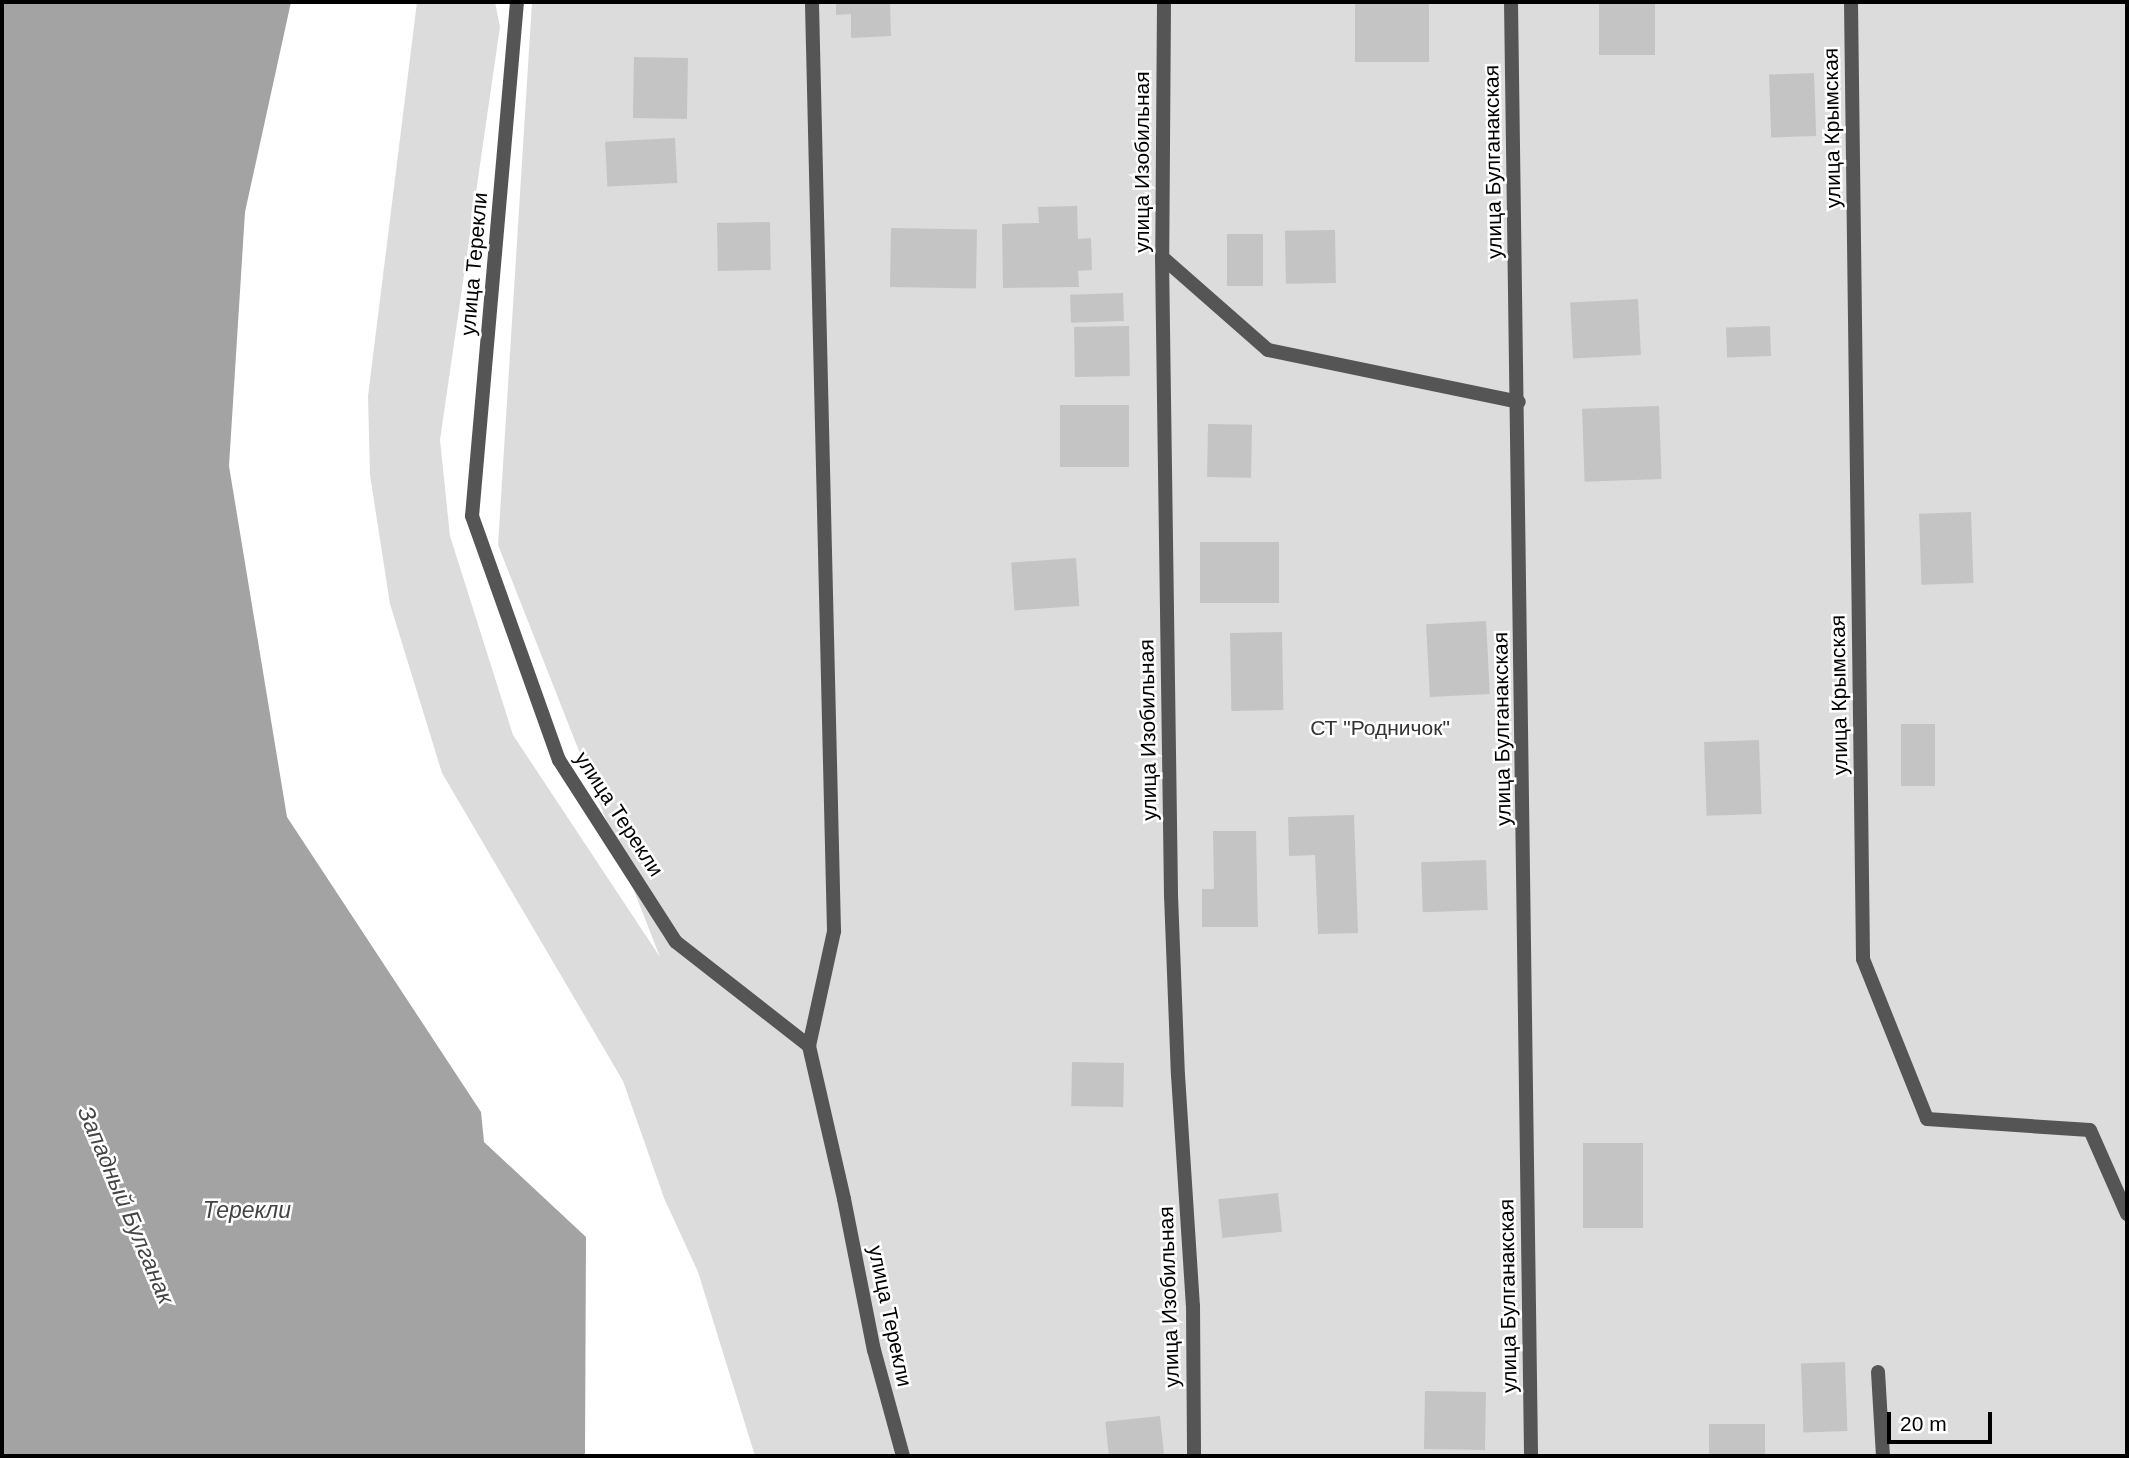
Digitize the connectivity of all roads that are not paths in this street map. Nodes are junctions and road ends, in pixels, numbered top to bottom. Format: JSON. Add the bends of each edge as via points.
{"nodes":[{"id":1,"x":517,"y":2,"type":"edge"},
{"id":2,"x":812,"y":2,"type":"edge"},
{"id":3,"x":1164,"y":2,"type":"edge"},
{"id":4,"x":1511,"y":2,"type":"edge"},
{"id":5,"x":1851,"y":2,"type":"edge"},
{"id":6,"x":1162,"y":257,"type":"junction"},
{"id":7,"x":1519,"y":402,"type":"junction"},
{"id":8,"x":809,"y":1045,"type":"junction"},
{"id":9,"x":2127,"y":1214,"type":"edge"},
{"id":10,"x":1878,"y":1372,"type":"dead end"},
{"id":11,"x":902,"y":1456,"type":"edge"},
{"id":12,"x":1194,"y":1456,"type":"edge"},
{"id":13,"x":1531,"y":1456,"type":"edge"},
{"id":14,"x":1883,"y":1456,"type":"edge"}],
"edges":[{"from":1,"to":8,"type":"street","name":"улица Терекли","via":[[472,516],[559,761],[676,942]]},
{"from":2,"to":8,"type":"street","via":[[834,931]]},
{"from":3,"to":6,"type":"street","name":"улица Изобильная"},
{"from":4,"to":7,"type":"street","name":"улица Булганакская"},
{"from":5,"to":9,"type":"street","name":"улица Крымская","via":[[1863,959],[1927,1119],[2090,1130]]},
{"from":6,"to":7,"type":"street","via":[[1268,350]]},
{"from":6,"to":12,"type":"street","name":"улица Изобильная","via":[[1171,895],[1193,1306]]},
{"from":7,"to":13,"type":"street","name":"улица Булганакская"},
{"from":8,"to":11,"type":"street","name":"улица Терекли","via":[[874,1350]]},
{"from":10,"to":14,"type":"street"}]}
